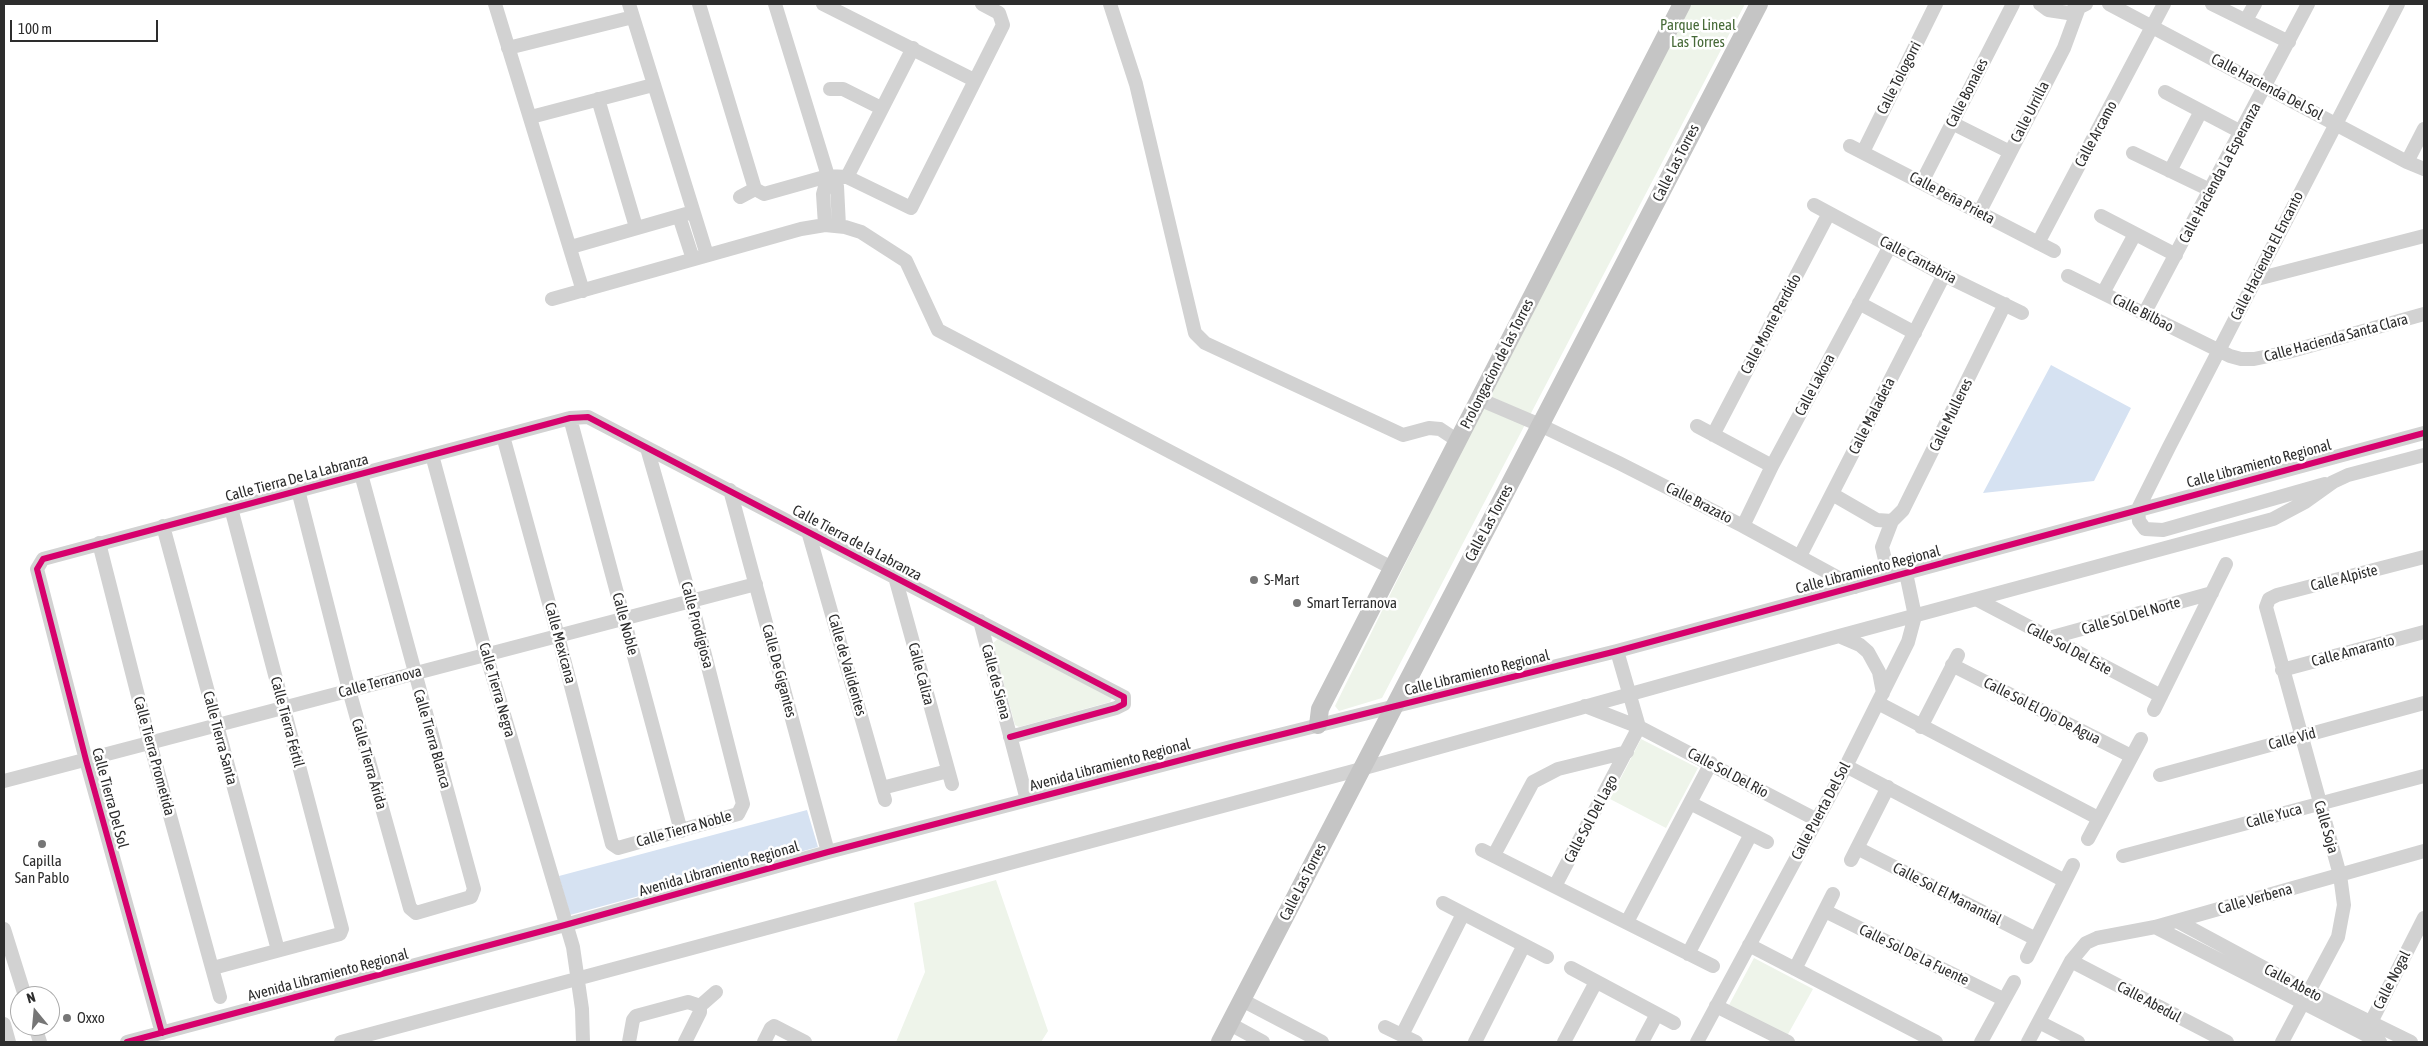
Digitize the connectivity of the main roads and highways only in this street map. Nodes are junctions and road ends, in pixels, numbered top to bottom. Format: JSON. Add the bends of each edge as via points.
{"nodes":[{"id":1,"x":1682,"y":4,"type":"edge"},
{"id":2,"x":1759,"y":4,"type":"edge"},
{"id":3,"x":1318,"y":725,"type":"road end"},
{"id":4,"x":1220,"y":1042,"type":"edge"}],
"edges":[{"from":1,"to":3,"type":"main road","name":"Prolongacion de las Torres","via":[[1320,709]]},
{"from":2,"to":4,"type":"main road","name":"Calle Las Torres"}]}
